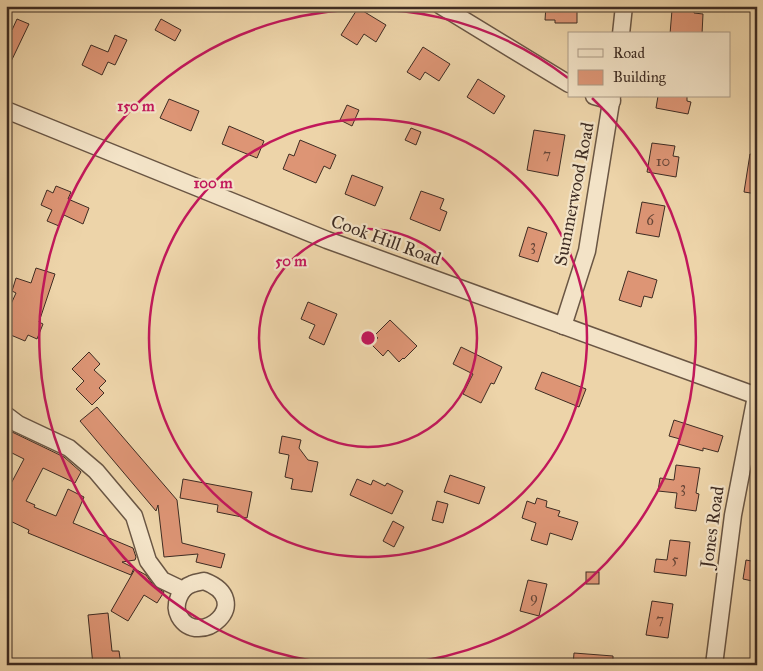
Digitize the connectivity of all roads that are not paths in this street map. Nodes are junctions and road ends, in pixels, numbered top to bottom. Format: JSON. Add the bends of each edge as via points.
{"nodes":[{"id":1,"x":440,"y":6,"type":"edge"},
{"id":2,"x":624,"y":6,"type":"edge"},
{"id":3,"x":621,"y":32,"type":"edge"},
{"id":4,"x":568,"y":83,"type":"edge"},
{"id":5,"x":612,"y":98,"type":"edge"},
{"id":6,"x":6,"y":110,"type":"edge"},
{"id":7,"x":563,"y":326,"type":"junction"},
{"id":8,"x":756,"y":396,"type":"edge"},
{"id":9,"x":6,"y":415,"type":"edge"},
{"id":10,"x":183,"y":590,"type":"dead end"},
{"id":11,"x":714,"y":665,"type":"edge"}],
"edges":[{"from":1,"to":4,"type":"street"},
{"from":2,"to":3,"type":"street"},
{"from":5,"to":7,"type":"street","name":"Summerwood Road","via":[[587,251]]},
{"from":6,"to":7,"type":"street","name":"Cook Hill Road","via":[[308,233]]},
{"from":7,"to":8,"type":"street","name":"Cook Hill Road"},
{"from":8,"to":11,"type":"street","name":"Jones Road","via":[[733,515]]},
{"from":9,"to":10,"type":"street","via":[[69,448],[96,471],[134,516],[148,561],[162,580]]}]}
